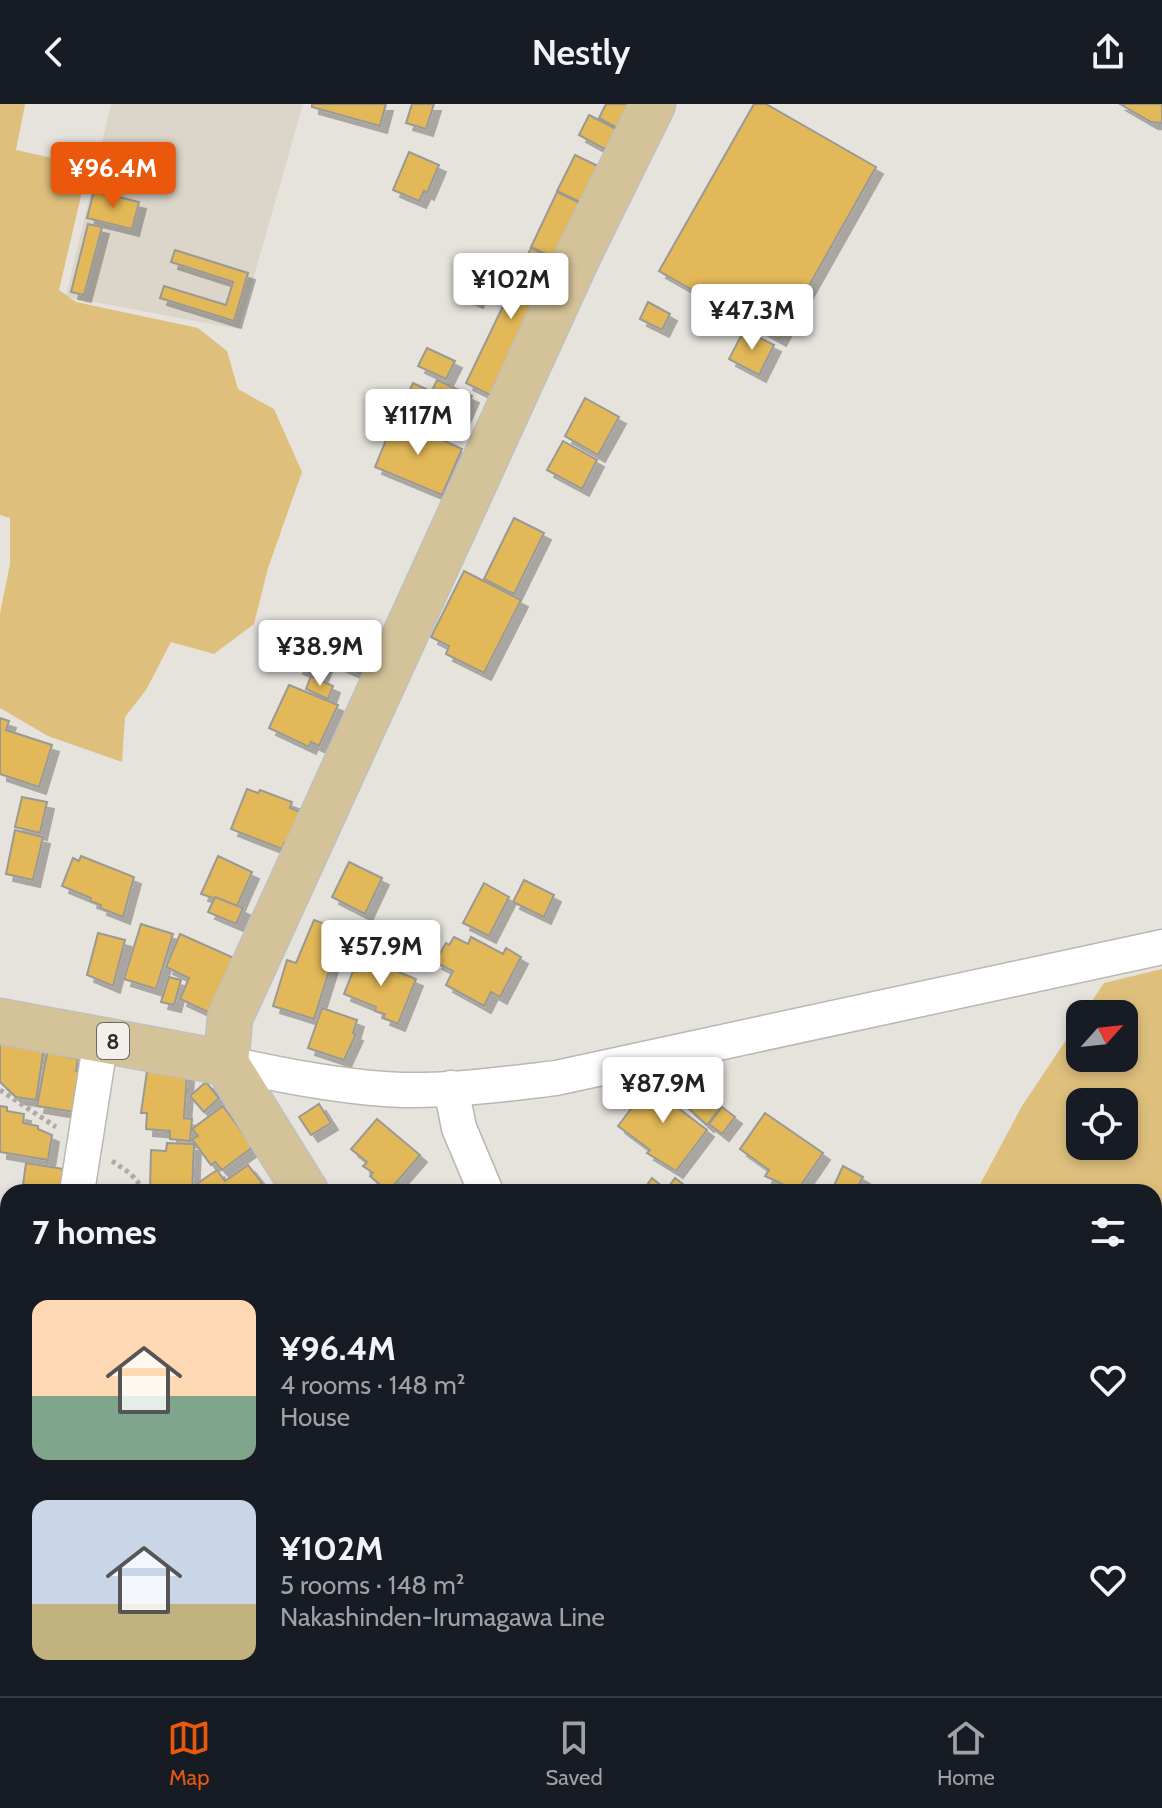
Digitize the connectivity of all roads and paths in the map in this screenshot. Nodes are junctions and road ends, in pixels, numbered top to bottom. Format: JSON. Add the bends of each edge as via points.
{"nodes":[{"id":1,"x":653,"y":104,"type":"edge"},
{"id":2,"x":1162,"y":947,"type":"edge"},
{"id":3,"x":0,"y":1021,"type":"edge"},
{"id":4,"x":101,"y":1039,"type":"junction"},
{"id":5,"x":226,"y":1063,"type":"junction"},
{"id":6,"x":451,"y":1088,"type":"junction"},
{"id":7,"x":78,"y":1184,"type":"edge"},
{"id":8,"x":301,"y":1184,"type":"edge"},
{"id":9,"x":483,"y":1184,"type":"edge"}],
"edges":[{"from":1,"to":5,"type":"main road","via":[[249,975],[230,1018]]},
{"from":2,"to":6,"type":"street","via":[[556,1078]]},
{"from":3,"to":4,"type":"main road","number":"8"},
{"from":4,"to":5,"type":"main road","number":"8"},
{"from":4,"to":7,"type":"street"},
{"from":5,"to":6,"type":"street","via":[[290,1077],[401,1090]]},
{"from":5,"to":8,"type":"main road"},
{"from":6,"to":9,"type":"street","via":[[459,1128]]}]}
